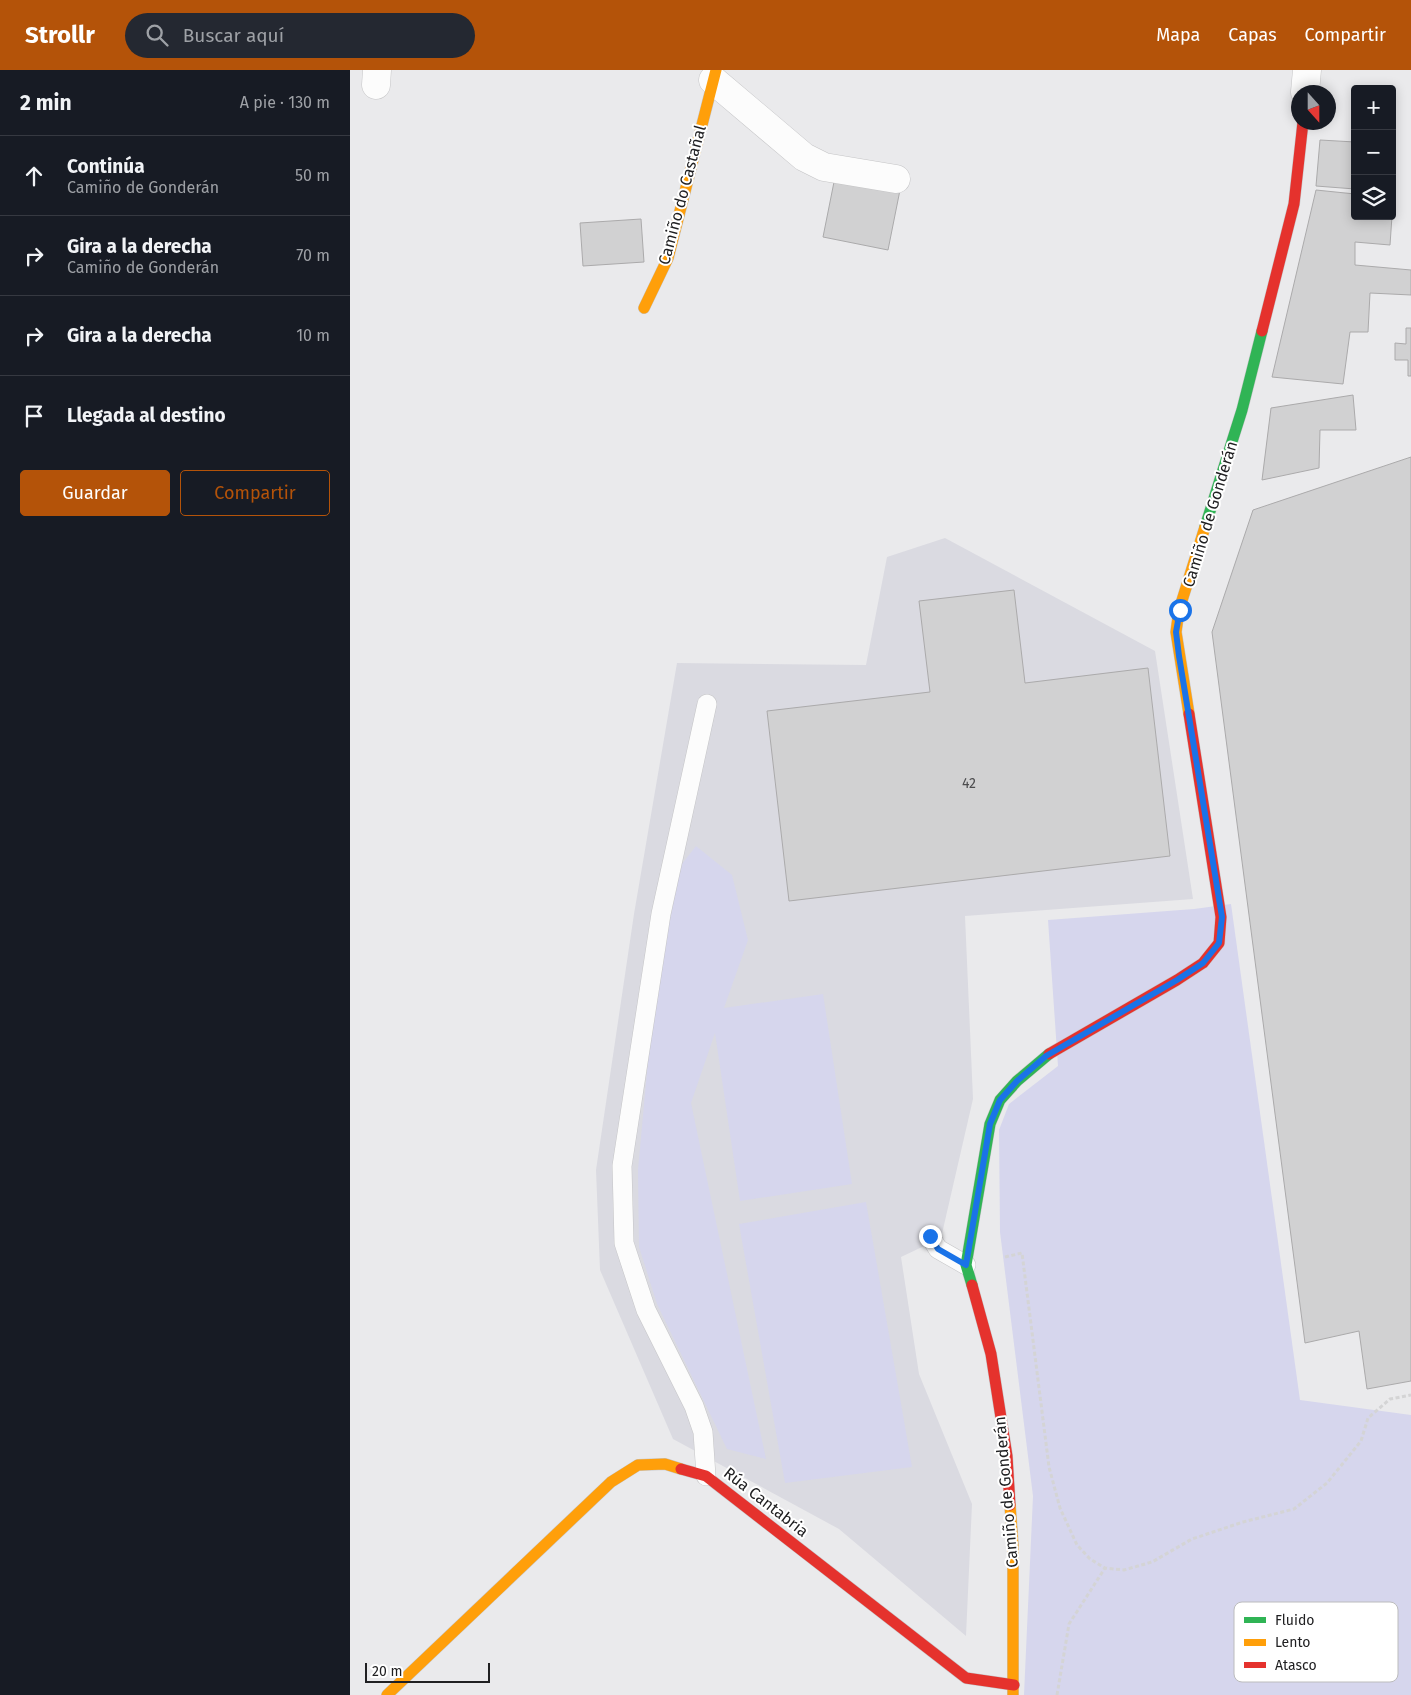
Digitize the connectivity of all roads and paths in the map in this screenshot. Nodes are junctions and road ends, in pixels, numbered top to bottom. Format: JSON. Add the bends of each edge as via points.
{"nodes":[{"id":1,"x":1307,"y":70,"type":"edge"},
{"id":2,"x":714,"y":75,"type":"edge"},
{"id":3,"x":1306,"y":85,"type":"edge"},
{"id":4,"x":1302,"y":130,"type":"edge"},
{"id":5,"x":896,"y":179,"type":"dead end"},
{"id":6,"x":644,"y":308,"type":"dead end"},
{"id":7,"x":707,"y":704,"type":"dead end"},
{"id":8,"x":930,"y":1236,"type":"dead end"},
{"id":9,"x":966,"y":1265,"type":"junction"},
{"id":10,"x":1411,"y":1395,"type":"edge"},
{"id":11,"x":706,"y":1476,"type":"junction"},
{"id":12,"x":1105,"y":1568,"type":"junction"},
{"id":13,"x":1013,"y":1690,"type":"edge"},
{"id":14,"x":387,"y":1695,"type":"edge"},
{"id":15,"x":1057,"y":1695,"type":"edge"}],
"edges":[{"from":1,"to":3,"type":"street"},
{"from":2,"to":5,"type":"street","name":"Camiño do Castañal","via":[[804,157],[824,166]]},
{"from":2,"to":6,"type":"street","name":"Camiño do Castañal","via":[[668,258]]},
{"from":4,"to":9,"type":"street","name":"Camiño de Gonderán","via":[[1292,213],[1242,410],[1176,632],[1222,917],[1219,943],[1203,963],[1177,980],[1046,1056],[1000,1100],[990,1124]]},
{"from":7,"to":11,"type":"lane","via":[[661,914],[622,1166],[624,1244],[646,1310],[694,1406],[703,1432]]},
{"from":8,"to":9,"type":"lane","via":[[938,1249]]},
{"from":9,"to":12,"type":"path","via":[[1022,1253],[1053,1484],[1077,1545],[1090,1559]]},
{"from":9,"to":13,"type":"street","name":"Camiño de Gonderán","via":[[991,1354],[1007,1456],[1012,1546]]},
{"from":10,"to":12,"type":"path","via":[[1390,1399],[1368,1418],[1361,1441],[1327,1483],[1294,1509],[1192,1539],[1152,1562],[1124,1570]]},
{"from":11,"to":13,"type":"street","name":"Rúa Cantabria","via":[[966,1678]]},
{"from":11,"to":14,"type":"street","name":"Rúa Cantabria","via":[[665,1464],[638,1465],[611,1482]]},
{"from":12,"to":15,"type":"path","via":[[1069,1624]]}]}
